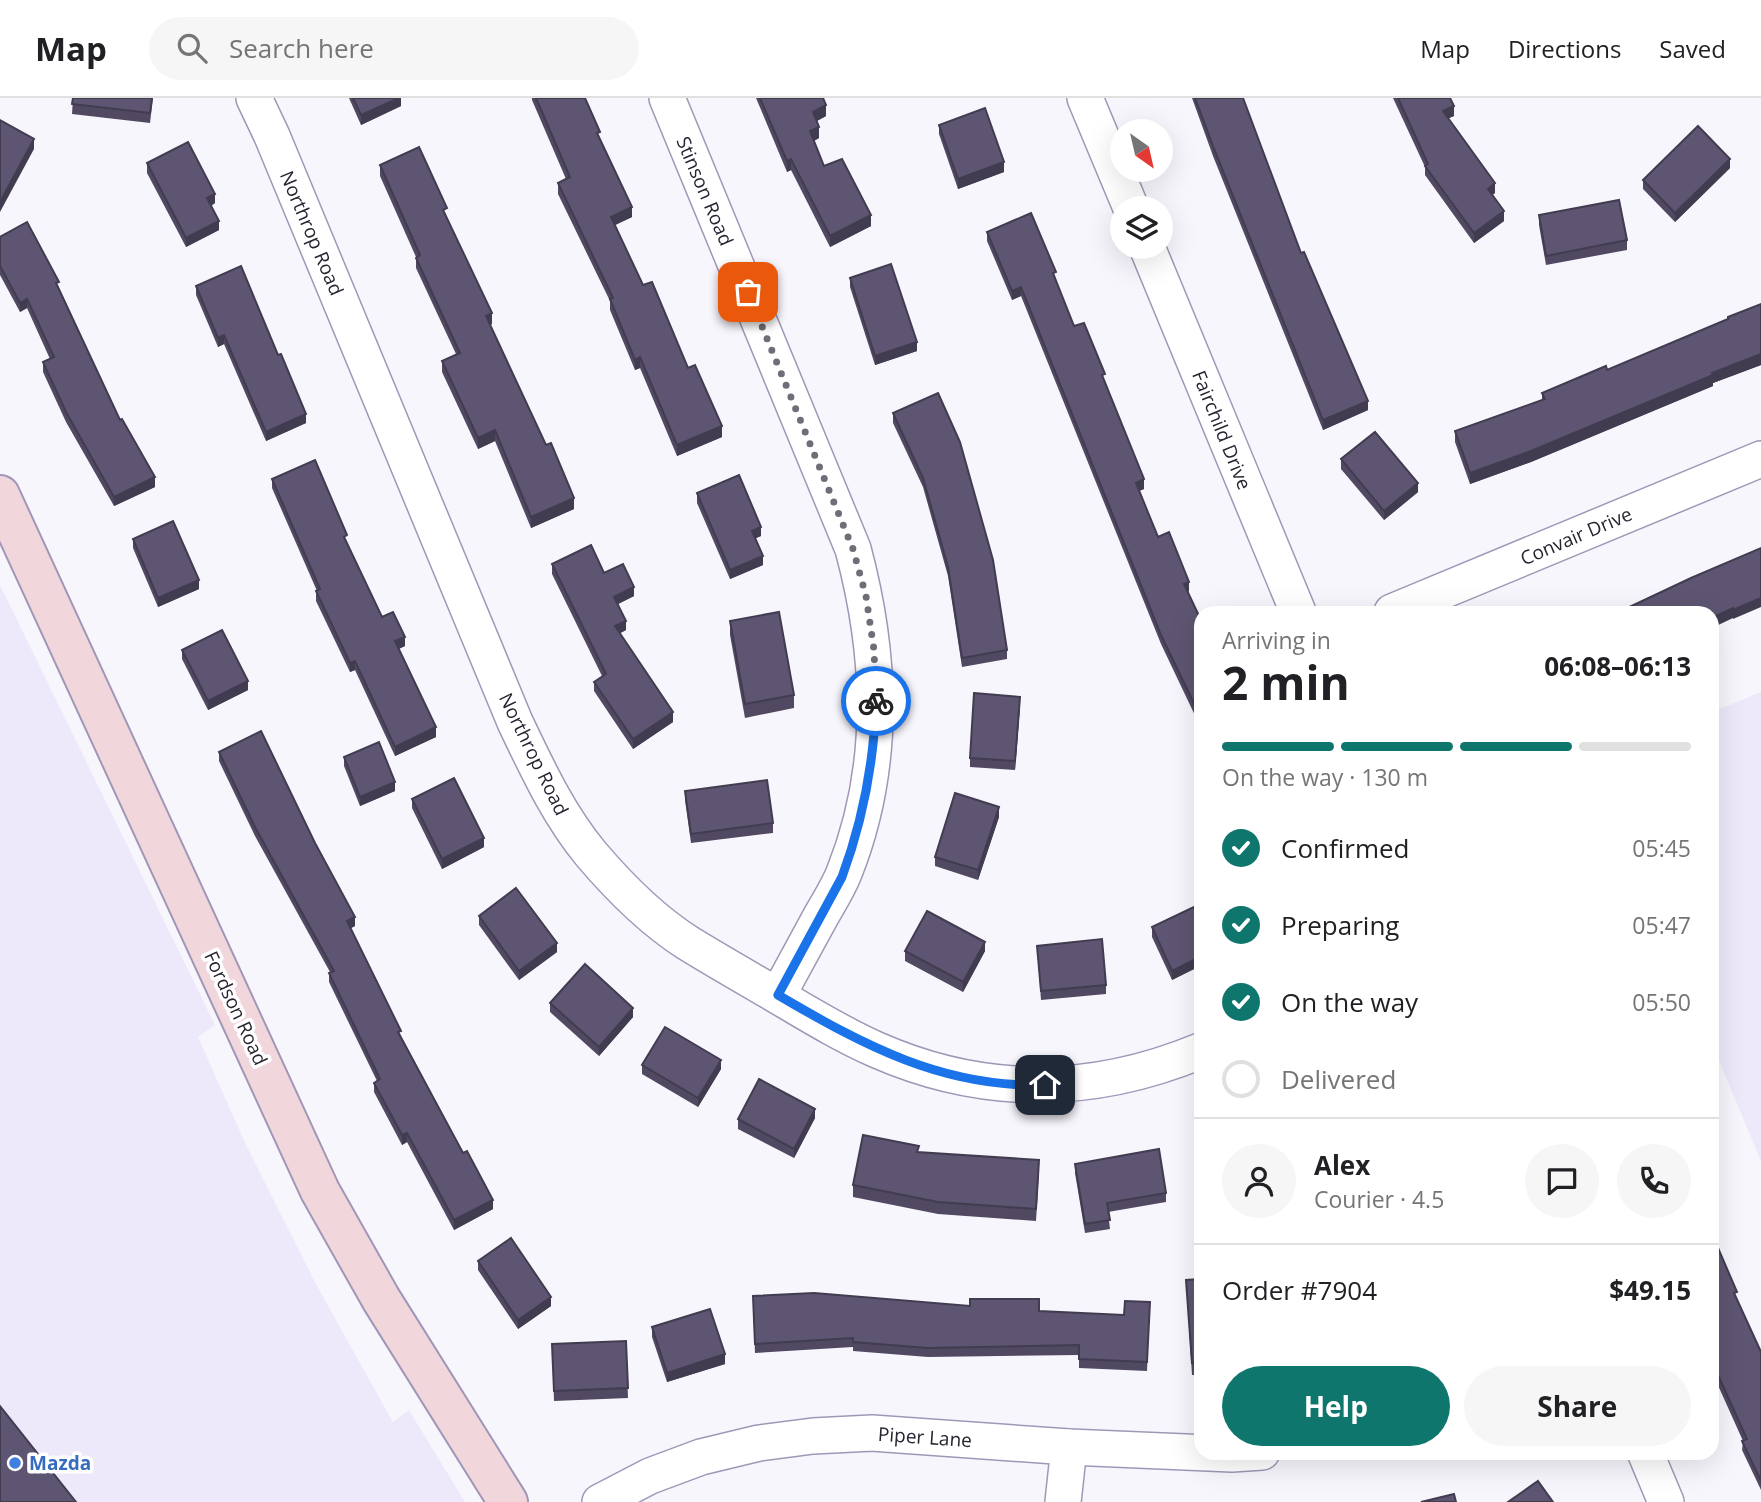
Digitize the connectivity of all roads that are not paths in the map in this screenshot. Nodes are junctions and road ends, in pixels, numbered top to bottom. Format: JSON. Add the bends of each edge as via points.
{"nodes":[{"id":1,"x":254,"y":98,"type":"edge"},
{"id":2,"x":667,"y":98,"type":"edge"},
{"id":3,"x":1085,"y":98,"type":"edge"},
{"id":4,"x":1126,"y":196,"type":"edge"},
{"id":5,"x":1152,"y":259,"type":"edge"},
{"id":6,"x":1761,"y":460,"type":"edge"},
{"id":7,"x":0,"y":495,"type":"edge"},
{"id":8,"x":1296,"y":606,"type":"edge"},
{"id":9,"x":1407,"y":606,"type":"edge"},
{"id":10,"x":778,"y":995,"type":"junction"},
{"id":11,"x":1194,"y":1053,"type":"edge"},
{"id":12,"x":1069,"y":1447,"type":"junction"},
{"id":13,"x":1194,"y":1452,"type":"edge"},
{"id":14,"x":1648,"y":1460,"type":"edge"},
{"id":15,"x":508,"y":1502,"type":"edge"},
{"id":16,"x":600,"y":1502,"type":"edge"},
{"id":17,"x":1063,"y":1502,"type":"edge"},
{"id":18,"x":1665,"y":1502,"type":"edge"}],
"edges":[{"from":1,"to":10,"type":"street","name":"Northrop Road","via":[[515,722],[551,796],[591,853],[643,908],[686,942]]},
{"from":2,"to":10,"type":"street","name":"Stinson Road","via":[[853,549],[874,650],[873,757],[862,815],[842,877]]},
{"from":3,"to":4,"type":"street"},
{"from":5,"to":8,"type":"street","name":"Fairchild Drive"},
{"from":6,"to":9,"type":"street","name":"Convair Drive"},
{"from":7,"to":15,"type":"street","name":"Fordson Road","via":[[320,1191],[381,1299]]},
{"from":10,"to":11,"type":"street","name":"Northrop Road","via":[[877,1050],[925,1068],[993,1083],[1064,1084],[1123,1076]]},
{"from":12,"to":13,"type":"street","name":"Piper Lane"},
{"from":12,"to":16,"type":"street","name":"Piper Lane","via":[[872,1433],[813,1436],[701,1457]]},
{"from":12,"to":17,"type":"street"},
{"from":14,"to":18,"type":"street"}]}
